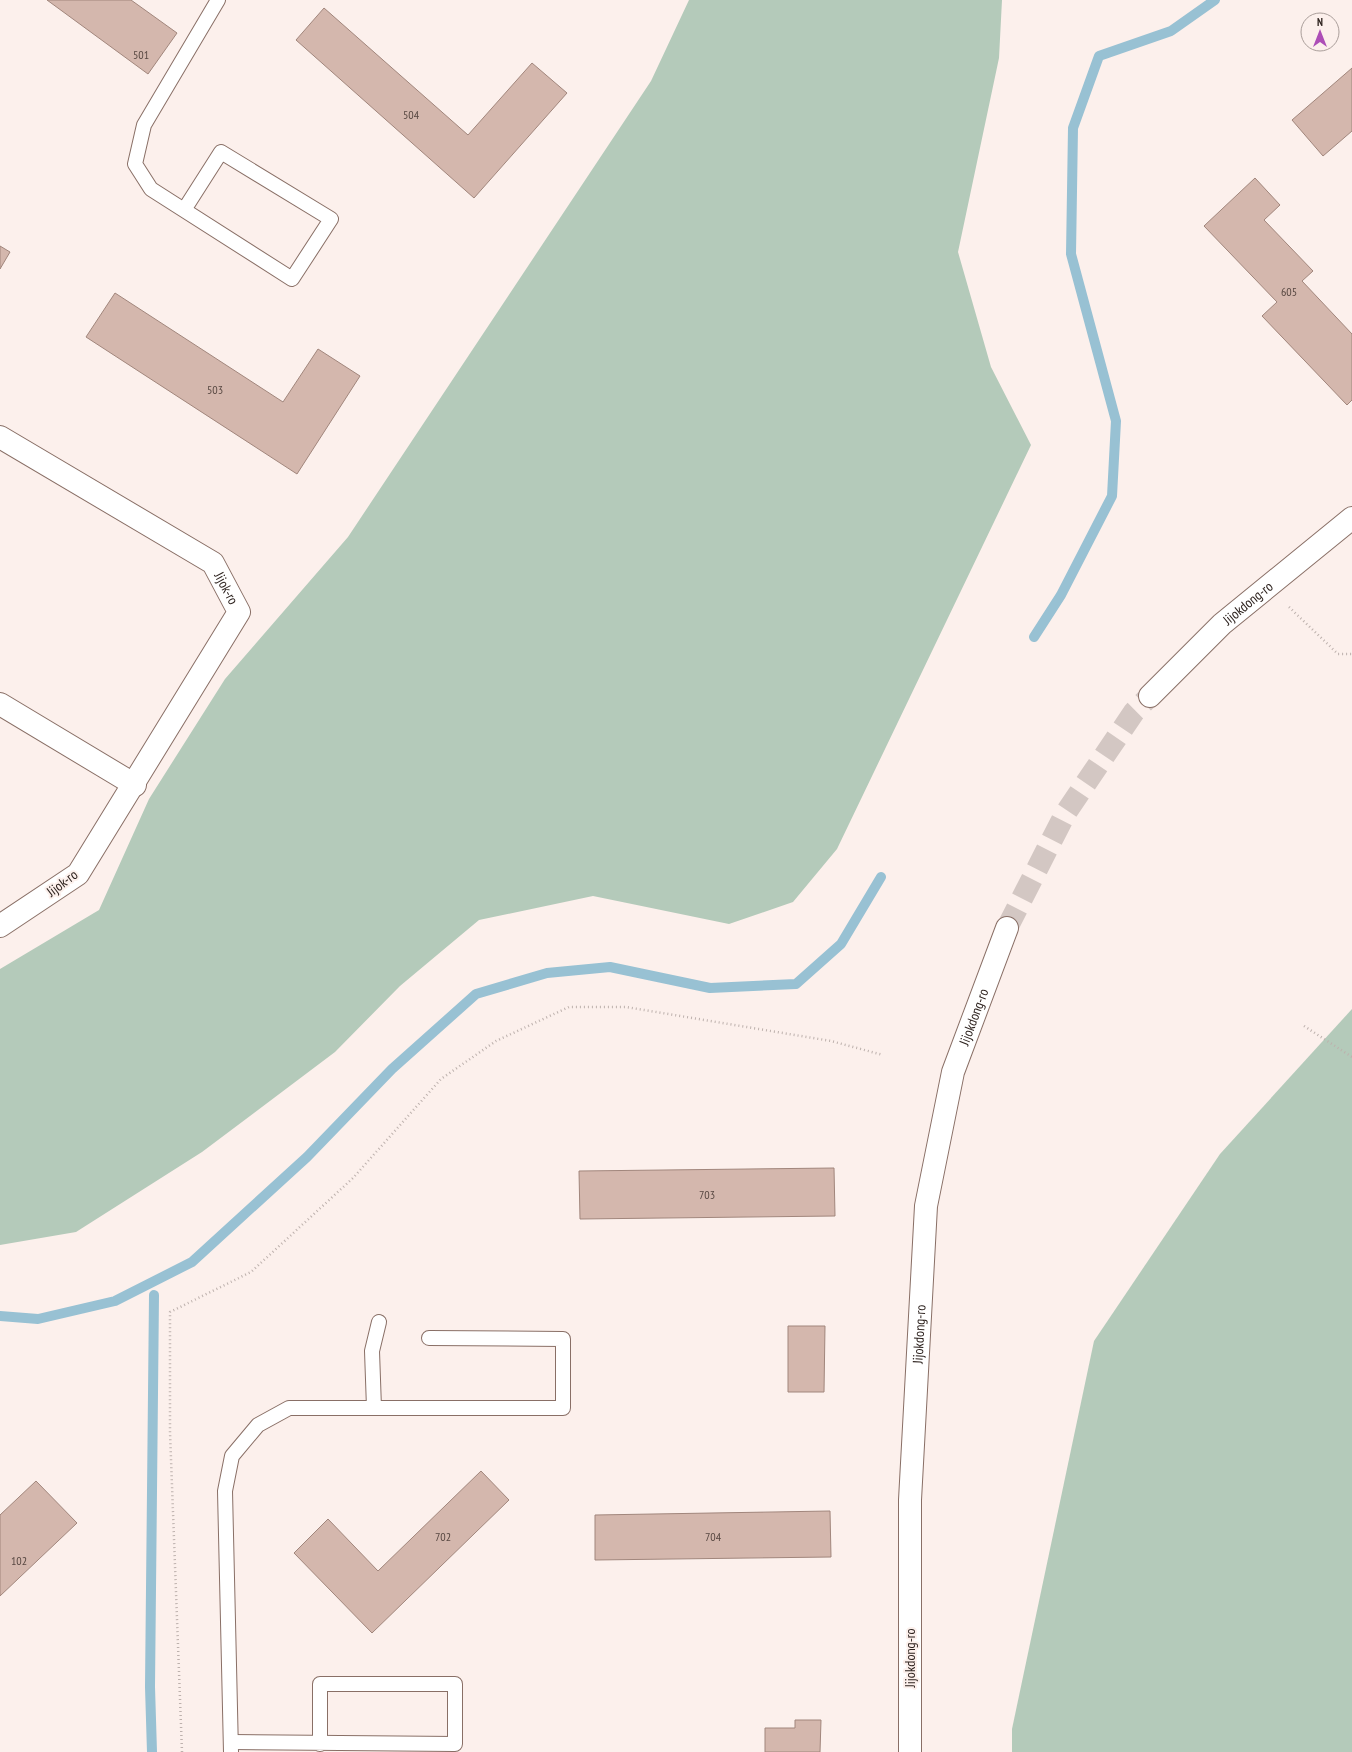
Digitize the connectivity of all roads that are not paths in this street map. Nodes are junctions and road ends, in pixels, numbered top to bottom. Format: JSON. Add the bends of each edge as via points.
{"nodes":[{"id":1,"x":218,"y":0,"type":"edge"},
{"id":2,"x":184,"y":210,"type":"junction"},
{"id":3,"x":0,"y":436,"type":"edge"},
{"id":4,"x":1352,"y":518,"type":"edge"},
{"id":5,"x":1150,"y":696,"type":"tunnel mouth"},
{"id":6,"x":0,"y":704,"type":"edge"},
{"id":7,"x":135,"y":785,"type":"junction"},
{"id":8,"x":0,"y":926,"type":"edge"},
{"id":9,"x":1007,"y":928,"type":"tunnel mouth"},
{"id":10,"x":379,"y":1322,"type":"dead end"},
{"id":11,"x":429,"y":1338,"type":"dead end"},
{"id":12,"x":374,"y":1408,"type":"junction"},
{"id":13,"x":320,"y":1744,"type":"junction"},
{"id":14,"x":231,"y":1747,"type":"edge"},
{"id":15,"x":910,"y":1752,"type":"edge"}],
"edges":[{"from":1,"to":2,"type":"lane","via":[[144,125],[135,164],[151,189]]},
{"from":2,"to":2,"type":"lane","via":[[292,279],[331,219],[221,152]]},
{"from":3,"to":7,"type":"street","name":"Jijok-ro","via":[[213,563],[239,612]]},
{"from":4,"to":5,"type":"street","name":"Jijokdong-ro","via":[[1222,624]]},
{"from":6,"to":7,"type":"street"},
{"from":7,"to":8,"type":"street","name":"Jijok-ro","via":[[78,874]]},
{"from":9,"to":15,"type":"street","name":"Jijokdong-ro","via":[[953,1072],[926,1206],[910,1500]]},
{"from":10,"to":12,"type":"lane","via":[[372,1350]]},
{"from":11,"to":12,"type":"lane","via":[[564,1340],[564,1408]]},
{"from":12,"to":14,"type":"lane","via":[[288,1408],[258,1425],[232,1456],[225,1491]]},
{"from":13,"to":13,"type":"lane","via":[[455,1744],[455,1684],[320,1684]]},
{"from":13,"to":14,"type":"lane"}]}
